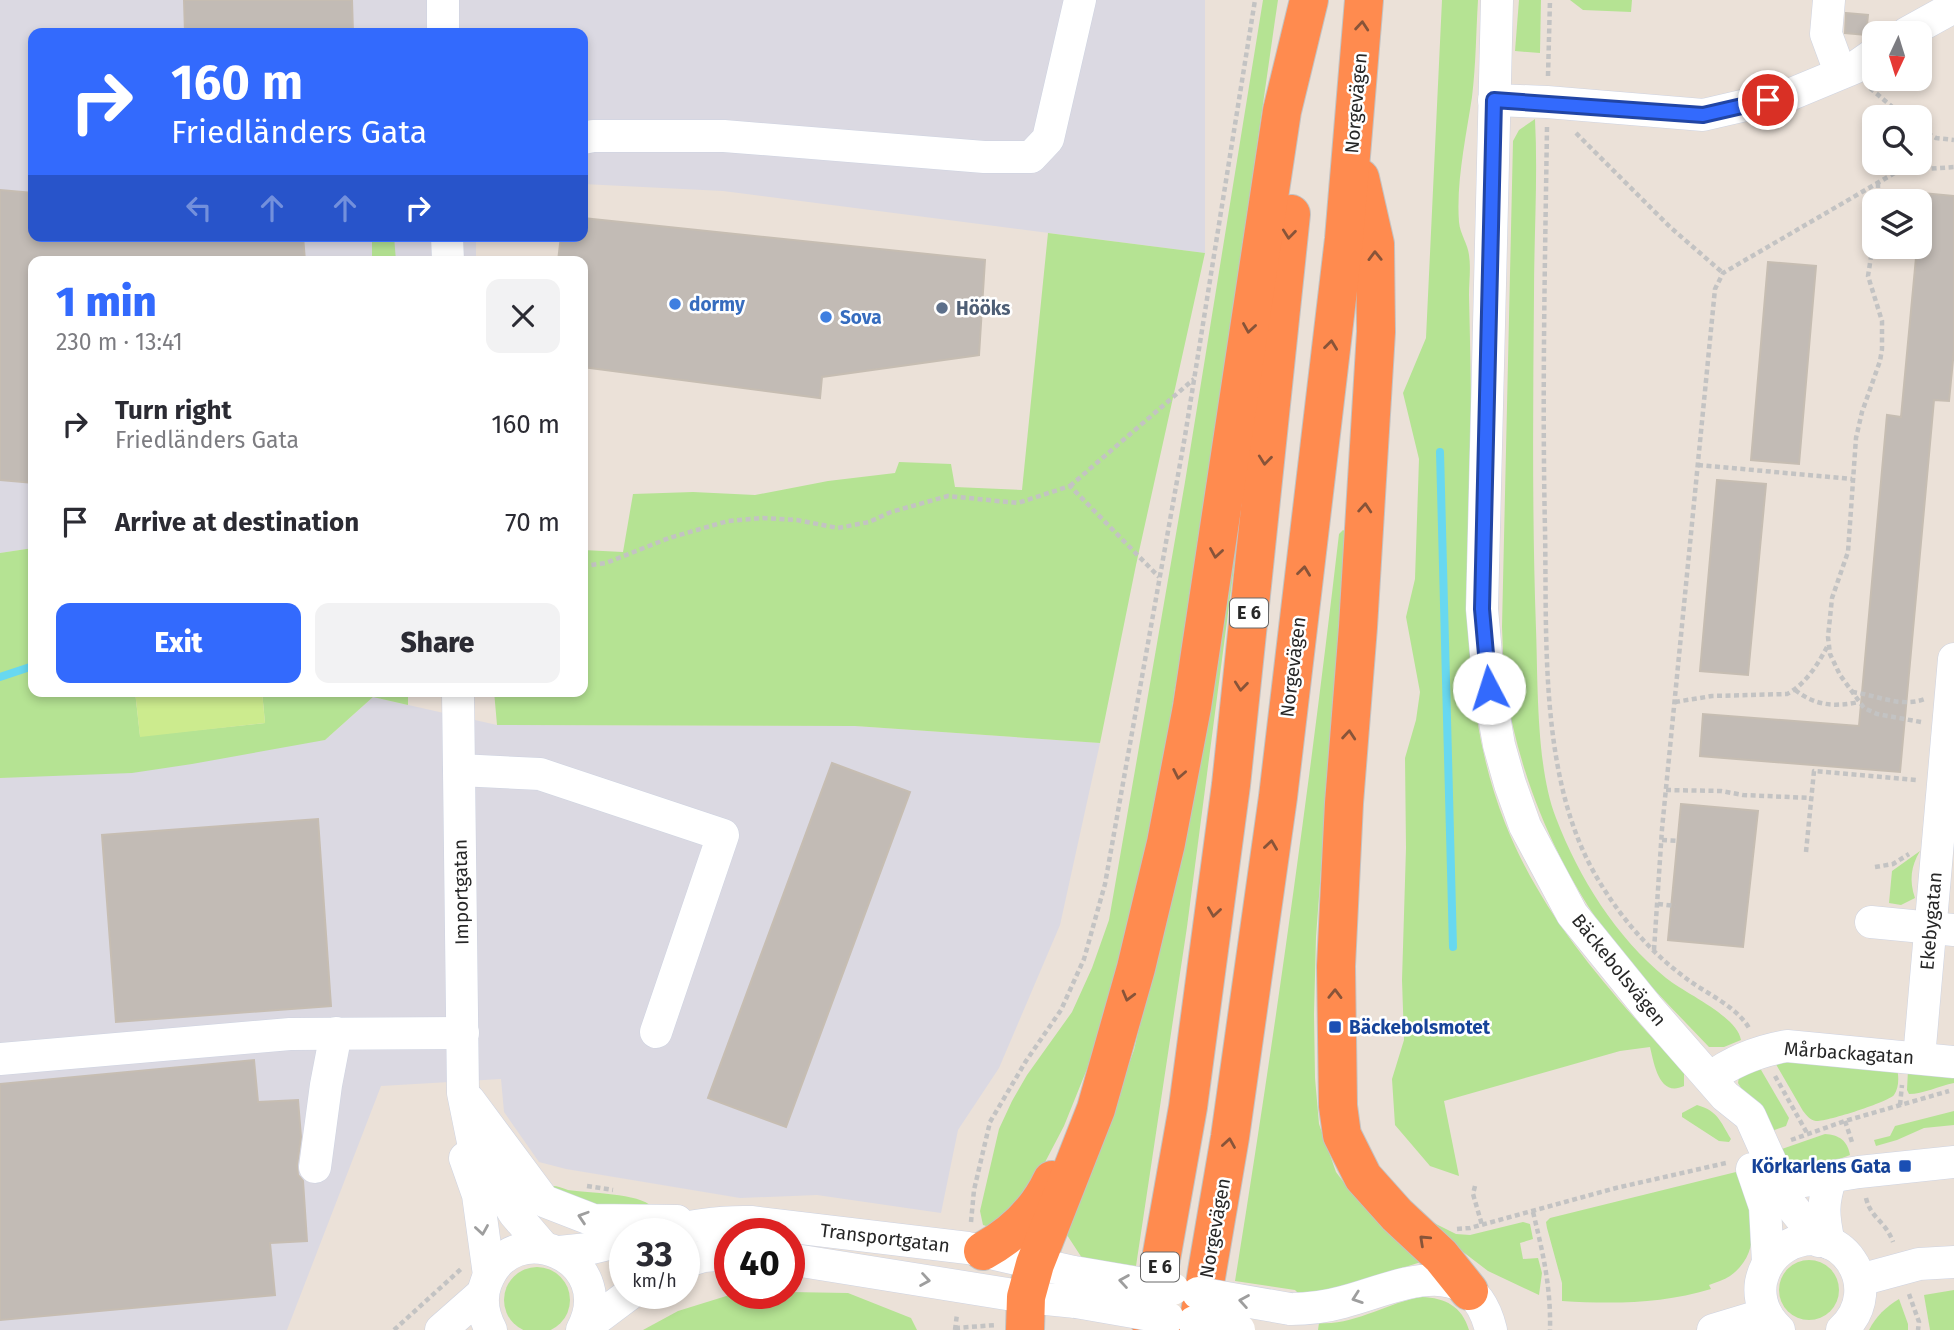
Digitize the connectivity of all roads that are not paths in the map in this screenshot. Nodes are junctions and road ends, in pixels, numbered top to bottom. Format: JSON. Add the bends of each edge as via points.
{"nodes":[{"id":1,"x":443,"y":0,"type":"edge"},
{"id":2,"x":1080,"y":0,"type":"edge"},
{"id":3,"x":1311,"y":0,"type":"edge"},
{"id":4,"x":1364,"y":0,"type":"edge"},
{"id":5,"x":1497,"y":0,"type":"edge"},
{"id":6,"x":1829,"y":0,"type":"edge"},
{"id":7,"x":1950,"y":6,"type":"edge"},
{"id":8,"x":1926,"y":21,"type":"edge"},
{"id":9,"x":443,"y":28,"type":"edge"},
{"id":10,"x":1856,"y":65,"type":"edge"},
{"id":11,"x":1494,"y":100,"type":"junction"},
{"id":12,"x":588,"y":138,"type":"edge"},
{"id":13,"x":1352,"y":142,"type":"junction"},
{"id":14,"x":1954,"y":659,"type":"edge"},
{"id":15,"x":458,"y":697,"type":"edge"},
{"id":16,"x":459,"y":770,"type":"junction"},
{"id":17,"x":1871,"y":922,"type":"dead end"},
{"id":18,"x":1942,"y":929,"type":"edge"},
{"id":19,"x":1940,"y":993,"type":"edge"},
{"id":20,"x":656,"y":1032,"type":"dead end"},
{"id":21,"x":336,"y":1033,"type":"junction"},
{"id":22,"x":463,"y":1033,"type":"junction"},
{"id":23,"x":1919,"y":1058,"type":"junction"},
{"id":24,"x":0,"y":1059,"type":"edge"},
{"id":25,"x":1954,"y":1062,"type":"edge"},
{"id":26,"x":1108,"y":1068,"type":"junction"},
{"id":27,"x":1718,"y":1087,"type":"junction"},
{"id":28,"x":464,"y":1093,"type":"junction"},
{"id":29,"x":1954,"y":1162,"type":"edge"},
{"id":30,"x":315,"y":1167,"type":"dead end"},
{"id":31,"x":1845,"y":1175,"type":"junction"},
{"id":32,"x":1770,"y":1187,"type":"junction"},
{"id":33,"x":609,"y":1220,"type":"edge"},
{"id":34,"x":700,"y":1224,"type":"edge"},
{"id":35,"x":1824,"y":1242,"type":"junction"},
{"id":36,"x":609,"y":1244,"type":"edge"},
{"id":37,"x":551,"y":1250,"type":"junction"},
{"id":38,"x":983,"y":1251,"type":"junction"},
{"id":39,"x":805,"y":1262,"type":"edge"},
{"id":40,"x":1954,"y":1262,"type":"edge"},
{"id":41,"x":1768,"y":1263,"type":"junction"},
{"id":42,"x":480,"y":1277,"type":"junction"},
{"id":43,"x":1860,"y":1280,"type":"junction"},
{"id":44,"x":1075,"y":1287,"type":"junction"},
{"id":45,"x":1029,"y":1297,"type":"edge"},
{"id":46,"x":609,"y":1309,"type":"edge"},
{"id":47,"x":1482,"y":1311,"type":"edge"},
{"id":48,"x":1773,"y":1322,"type":"edge"},
{"id":49,"x":582,"y":1329,"type":"edge"},
{"id":50,"x":441,"y":1330,"type":"edge"},
{"id":51,"x":491,"y":1330,"type":"edge"},
{"id":52,"x":1149,"y":1330,"type":"edge"},
{"id":53,"x":1197,"y":1330,"type":"edge"},
{"id":54,"x":1239,"y":1330,"type":"edge"},
{"id":55,"x":1515,"y":1330,"type":"edge"},
{"id":56,"x":1713,"y":1330,"type":"edge"},
{"id":57,"x":1842,"y":1330,"type":"edge"}],
"edges":[{"from":1,"to":9,"type":"street"},
{"from":2,"to":12,"type":"street","via":[[1048,139],[1031,157],[724,135]]},
{"from":3,"to":26,"type":"highway","one_way":true,"via":[[1282,111],[1192,707],[1166,843]]},
{"from":3,"to":52,"type":"highway","number":"E 6","one_way":true,"via":[[1231,785],[1188,1108]]},
{"from":13,"to":4,"type":"highway","name":"Norgevägen","number":"E 6","one_way":true},
{"from":5,"to":11,"type":"street","name":"Bäckebolsvägen"},
{"from":6,"to":10,"type":"street","via":[[1826,34]]},
{"from":7,"to":8,"type":"street"},
{"from":10,"to":11,"type":"street","via":[[1789,96],[1703,115]]},
{"from":11,"to":27,"type":"street","name":"Bäckebolsvägen","via":[[1482,609],[1499,745],[1525,826],[1572,914]]},
{"from":47,"to":13,"type":"highway","one_way":true,"via":[[1441,1256],[1363,1177],[1342,1135],[1338,1106],[1336,966],[1342,830],[1376,332],[1375,244]]},
{"from":53,"to":13,"type":"highway","name":"Norgevägen","number":"E 6","one_way":true,"via":[[1230,1137],[1278,797]]},
{"from":14,"to":18,"type":"street","name":"Ekebygatan"},
{"from":15,"to":16,"type":"street","name":"Importgatan"},
{"from":16,"to":20,"type":"street","via":[[540,774],[723,835]]},
{"from":16,"to":22,"type":"street","name":"Importgatan"},
{"from":17,"to":18,"type":"street"},
{"from":18,"to":19,"type":"street","name":"Ekebygatan"},
{"from":19,"to":23,"type":"street","name":"Ekebygatan"},
{"from":21,"to":22,"type":"street"},
{"from":21,"to":24,"type":"street"},
{"from":21,"to":30,"type":"street"},
{"from":22,"to":28,"type":"street","name":"Importgatan"},
{"from":23,"to":25,"type":"street","name":"Mårbackagatan"},
{"from":23,"to":27,"type":"street","name":"Mårbackagatan","via":[[1787,1046],[1761,1050],[1726,1066]]},
{"from":26,"to":38,"type":"highway","via":[[1044,1196],[1019,1227]]},
{"from":26,"to":45,"type":"highway"},
{"from":27,"to":32,"type":"street","name":"Bäckebolsvägen","via":[[1731,1126],[1757,1153]]},
{"from":33,"to":28,"type":"street","one_way":true,"via":[[593,1220],[544,1201]]},
{"from":28,"to":37,"type":"street","name":"Importgatan","via":[[474,1147],[514,1213]]},
{"from":28,"to":42,"type":"street","name":"Importgatan","one_way":true,"via":[[456,1126],[478,1195]]},
{"from":29,"to":31,"type":"street"},
{"from":31,"to":32,"type":"street"},
{"from":31,"to":35,"type":"street","via":[[1824,1200]]},
{"from":32,"to":35,"type":"street","name":"Bäckebolsvägen"},
{"from":32,"to":41,"type":"street","name":"Bäckebolsvägen","via":[[1765,1207]]},
{"from":34,"to":38,"type":"street","name":"Transportgatan","via":[[751,1222]]},
{"from":35,"to":41,"type":"street","via":[[1790,1245]]},
{"from":35,"to":43,"type":"street","name":"Bäckebolsvägen","via":[[1852,1262]]},
{"from":36,"to":37,"type":"street"},
{"from":37,"to":42,"type":"street","via":[[515,1252]]},
{"from":37,"to":49,"type":"street","via":[[580,1269],[588,1285],[589,1312]]},
{"from":38,"to":45,"type":"street","name":"Transportgatan"},
{"from":39,"to":45,"type":"street","name":"Transportgatan","one_way":true},
{"from":40,"to":43,"type":"street","via":[[1919,1264]]},
{"from":41,"to":48,"type":"street","name":"Bäckebolsvägen","via":[[1760,1289]]},
{"from":42,"to":50,"type":"street"},
{"from":42,"to":51,"type":"street","via":[[484,1316]]},
{"from":43,"to":57,"type":"street","via":[[1858,1307]]},
{"from":44,"to":45,"type":"street","name":"Transportgatan"},
{"from":47,"to":44,"type":"street","one_way":true,"bridge":true,"via":[[1453,1283],[1418,1280],[1314,1309]]},
{"from":44,"to":54,"type":"street","bridge":true},
{"from":46,"to":49,"type":"street"},
{"from":47,"to":55,"type":"street"},
{"from":48,"to":56,"type":"street"}]}
